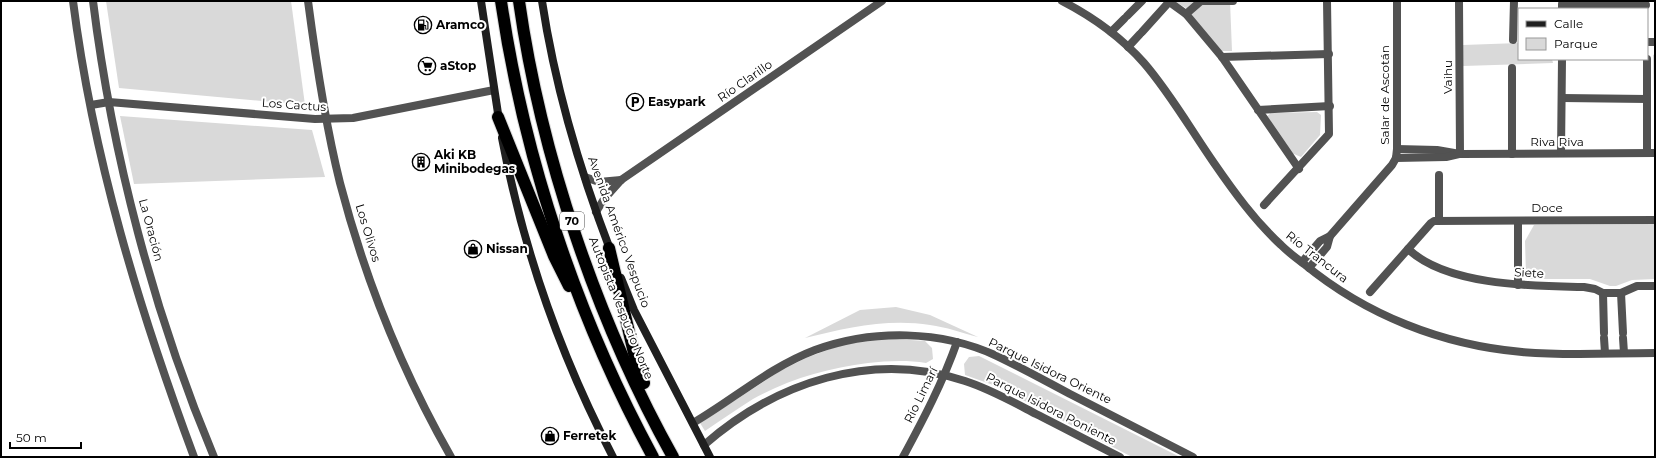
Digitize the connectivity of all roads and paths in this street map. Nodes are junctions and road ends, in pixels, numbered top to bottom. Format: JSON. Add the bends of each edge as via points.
{"nodes":[{"id":1,"x":73,"y":1,"type":"edge"},
{"id":2,"x":93,"y":1,"type":"edge"},
{"id":3,"x":308,"y":1,"type":"edge"},
{"id":4,"x":481,"y":1,"type":"edge"},
{"id":5,"x":502,"y":1,"type":"edge"},
{"id":6,"x":519,"y":1,"type":"edge"},
{"id":7,"x":542,"y":1,"type":"edge"},
{"id":8,"x":882,"y":1,"type":"edge"},
{"id":9,"x":1062,"y":1,"type":"edge"},
{"id":10,"x":1142,"y":1,"type":"edge"},
{"id":11,"x":1168,"y":1,"type":"edge"},
{"id":12,"x":1233,"y":1,"type":"edge"},
{"id":13,"x":1327,"y":1,"type":"edge"},
{"id":14,"x":1397,"y":1,"type":"edge"},
{"id":15,"x":1459,"y":1,"type":"edge"},
{"id":16,"x":1514,"y":1,"type":"edge"},
{"id":17,"x":1646,"y":5,"type":"edge"},
{"id":18,"x":1562,"y":8,"type":"edge"},
{"id":19,"x":1186,"y":14,"type":"junction"},
{"id":20,"x":1111,"y":32,"type":"junction"},
{"id":21,"x":1514,"y":40,"type":"dead end"},
{"id":22,"x":1128,"y":46,"type":"junction"},
{"id":23,"x":1329,"y":54,"type":"junction"},
{"id":24,"x":1222,"y":57,"type":"junction"},
{"id":25,"x":1562,"y":60,"type":"edge"},
{"id":26,"x":1647,"y":60,"type":"edge"},
{"id":27,"x":1512,"y":68,"type":"dead end"},
{"id":28,"x":494,"y":90,"type":"junction"},
{"id":29,"x":1562,"y":98,"type":"junction"},
{"id":30,"x":1647,"y":99,"type":"junction"},
{"id":31,"x":109,"y":102,"type":"junction"},
{"id":32,"x":91,"y":105,"type":"junction"},
{"id":33,"x":1330,"y":106,"type":"junction"},
{"id":34,"x":1258,"y":110,"type":"junction"},
{"id":35,"x":498,"y":117,"type":"junction"},
{"id":36,"x":326,"y":120,"type":"junction"},
{"id":37,"x":1651,"y":153,"type":"edge"},
{"id":38,"x":1397,"y":154,"type":"junction"},
{"id":39,"x":1460,"y":154,"type":"junction"},
{"id":40,"x":1512,"y":154,"type":"junction"},
{"id":41,"x":1561,"y":154,"type":"junction"},
{"id":42,"x":1299,"y":169,"type":"junction"},
{"id":43,"x":1439,"y":175,"type":"dead end"},
{"id":44,"x":584,"y":177,"type":"junction"},
{"id":45,"x":621,"y":180,"type":"junction"},
{"id":46,"x":1264,"y":205,"type":"dead end"},
{"id":47,"x":596,"y":212,"type":"junction"},
{"id":48,"x":1439,"y":220,"type":"junction"},
{"id":49,"x":1655,"y":220,"type":"edge"},
{"id":50,"x":1518,"y":221,"type":"junction"},
{"id":51,"x":1330,"y":236,"type":"junction"},
{"id":52,"x":609,"y":248,"type":"junction"},
{"id":53,"x":1408,"y":249,"type":"junction"},
{"id":54,"x":1302,"y":262,"type":"junction"},
{"id":55,"x":1309,"y":268,"type":"junction"},
{"id":56,"x":1518,"y":285,"type":"junction"},
{"id":57,"x":1655,"y":286,"type":"edge"},
{"id":58,"x":1370,"y":292,"type":"dead end"},
{"id":59,"x":1603,"y":293,"type":"junction"},
{"id":60,"x":1621,"y":293,"type":"junction"},
{"id":61,"x":584,"y":308,"type":"junction"},
{"id":62,"x":957,"y":342,"type":"junction"},
{"id":63,"x":1605,"y":353,"type":"junction"},
{"id":64,"x":1624,"y":353,"type":"junction"},
{"id":65,"x":1655,"y":353,"type":"edge"},
{"id":66,"x":945,"y":376,"type":"junction"},
{"id":67,"x":693,"y":423,"type":"junction"},
{"id":68,"x":659,"y":430,"type":"junction"},
{"id":69,"x":704,"y":445,"type":"junction"},
{"id":70,"x":194,"y":457,"type":"edge"},
{"id":71,"x":214,"y":457,"type":"edge"},
{"id":72,"x":451,"y":457,"type":"edge"},
{"id":73,"x":613,"y":457,"type":"edge"},
{"id":74,"x":653,"y":457,"type":"edge"},
{"id":75,"x":674,"y":457,"type":"edge"},
{"id":76,"x":710,"y":457,"type":"edge"},
{"id":77,"x":903,"y":457,"type":"edge"},
{"id":78,"x":1120,"y":457,"type":"edge"},
{"id":79,"x":1194,"y":457,"type":"edge"}],
"edges":[{"from":1,"to":32,"type":"street"},
{"from":2,"to":31,"type":"street","name":"La Oración"},
{"from":3,"to":36,"type":"street","name":"Los Olivos"},
{"from":4,"to":28,"type":"street"},
{"from":5,"to":61,"type":"highway","number":"70","via":[[518,91],[535,161]]},
{"from":6,"to":68,"type":"highway","name":"Autopista Vespucio Norte","number":"70","via":[[543,120],[569,212],[610,324]]},
{"from":7,"to":44,"type":"street","name":"Avenida Américo Vespucio","via":[[559,88]]},
{"from":8,"to":45,"type":"street","name":"Río Clarillo"},
{"from":9,"to":20,"type":"street","name":"Río Trancura"},
{"from":10,"to":20,"type":"street"},
{"from":11,"to":19,"type":"street"},
{"from":11,"to":22,"type":"street"},
{"from":12,"to":19,"type":"street","via":[[1200,2]]},
{"from":13,"to":23,"type":"street"},
{"from":14,"to":38,"type":"street","name":"Salar de Ascotán"},
{"from":15,"to":39,"type":"street","name":"Vaihu"},
{"from":16,"to":21,"type":"street"},
{"from":17,"to":18,"type":"street","via":[[1562,4]]},
{"from":19,"to":24,"type":"street"},
{"from":20,"to":22,"type":"street","name":"Río Trancura"},
{"from":22,"to":54,"type":"street","name":"Río Trancura","via":[[1160,85],[1235,194],[1282,247]]},
{"from":23,"to":24,"type":"street"},
{"from":23,"to":33,"type":"street"},
{"from":24,"to":34,"type":"street"},
{"from":25,"to":29,"type":"street"},
{"from":26,"to":30,"type":"street"},
{"from":27,"to":40,"type":"street"},
{"from":28,"to":35,"type":"street"},
{"from":28,"to":36,"type":"street","name":"Los Cactus","via":[[353,118]]},
{"from":29,"to":30,"type":"street"},
{"from":29,"to":41,"type":"street"},
{"from":30,"to":37,"type":"street"},
{"from":31,"to":32,"type":"street","name":"Los Cactus"},
{"from":31,"to":36,"type":"street","name":"Los Cactus"},
{"from":31,"to":71,"type":"street","name":"La Oración","via":[[122,167],[145,256],[173,345]]},
{"from":32,"to":70,"type":"street","via":[[112,202],[137,294]]},
{"from":33,"to":34,"type":"street"},
{"from":33,"to":42,"type":"street","via":[[1329,134]]},
{"from":34,"to":42,"type":"street"},
{"from":35,"to":61,"type":"highway","via":[[560,270]]},
{"from":35,"to":73,"type":"street","via":[[516,200],[546,304],[582,393]]},
{"from":36,"to":72,"type":"street","name":"Los Olivos","via":[[345,200],[376,297],[397,351]]},
{"from":37,"to":41,"type":"street","name":"Riva Riva"},
{"from":38,"to":39,"type":"street","name":"Riva Riva","via":[[1437,150]]},
{"from":38,"to":51,"type":"street","name":"Salar de Ascotán","via":[[1392,165]]},
{"from":39,"to":40,"type":"street","name":"Riva Riva"},
{"from":40,"to":41,"type":"street","name":"Riva Riva"},
{"from":42,"to":46,"type":"street"},
{"from":43,"to":48,"type":"street"},
{"from":44,"to":45,"type":"street","name":"Río Clarillo","via":[[598,182]]},
{"from":44,"to":47,"type":"street","name":"Avenida Américo Vespucio"},
{"from":45,"to":47,"type":"street","name":"Río Clarillo"},
{"from":47,"to":52,"type":"street","name":"Avenida Américo Vespucio"},
{"from":48,"to":50,"type":"street","name":"Doce"},
{"from":48,"to":53,"type":"street","via":[[1430,223]]},
{"from":49,"to":50,"type":"street","name":"Doce"},
{"from":50,"to":56,"type":"street"},
{"from":51,"to":54,"type":"street","name":"Salar de Ascotán","via":[[1322,239]]},
{"from":51,"to":55,"type":"street","name":"Salar de Ascotán","via":[[1327,247]]},
{"from":52,"to":67,"type":"street","name":"Avenida Américo Vespucio","via":[[634,310]]},
{"from":52,"to":68,"type":"highway","via":[[634,353]]},
{"from":53,"to":56,"type":"street","name":"Siete","via":[[1422,260],[1455,274]]},
{"from":53,"to":58,"type":"street"},
{"from":54,"to":55,"type":"street","name":"Río Trancura"},
{"from":55,"to":63,"type":"street","name":"Río Trancura","via":[[1363,304],[1412,327],[1446,339],[1525,352]]},
{"from":56,"to":59,"type":"street","name":"Siete","via":[[1588,287]]},
{"from":57,"to":60,"type":"street","name":"Siete","via":[[1637,286]]},
{"from":59,"to":60,"type":"street","name":"Siete"},
{"from":59,"to":63,"type":"street"},
{"from":60,"to":64,"type":"street"},
{"from":61,"to":74,"type":"highway","number":"70"},
{"from":62,"to":66,"type":"street","name":"Río Limarí"},
{"from":62,"to":67,"type":"street","name":"Parque Isidora Oriente","via":[[930,337],[900,336],[855,340],[828,346],[772,371]]},
{"from":62,"to":79,"type":"street","name":"Parque Isidora Oriente","via":[[997,356]]},
{"from":63,"to":64,"type":"street","name":"Río Trancura"},
{"from":64,"to":65,"type":"street","name":"Río Trancura"},
{"from":66,"to":69,"type":"street","name":"Parque Isidora Poniente","via":[[912,369],[879,368],[856,370],[824,378],[798,386],[761,404]]},
{"from":66,"to":77,"type":"street","name":"Río Limarí"},
{"from":66,"to":78,"type":"street","name":"Parque Isidora Poniente","via":[[964,380],[993,392]]},
{"from":67,"to":69,"type":"street","name":"Avenida Américo Vespucio"},
{"from":68,"to":75,"type":"highway","name":"Autopista Vespucio Norte","number":"70"},
{"from":69,"to":76,"type":"street","name":"Avenida Américo Vespucio"}]}
